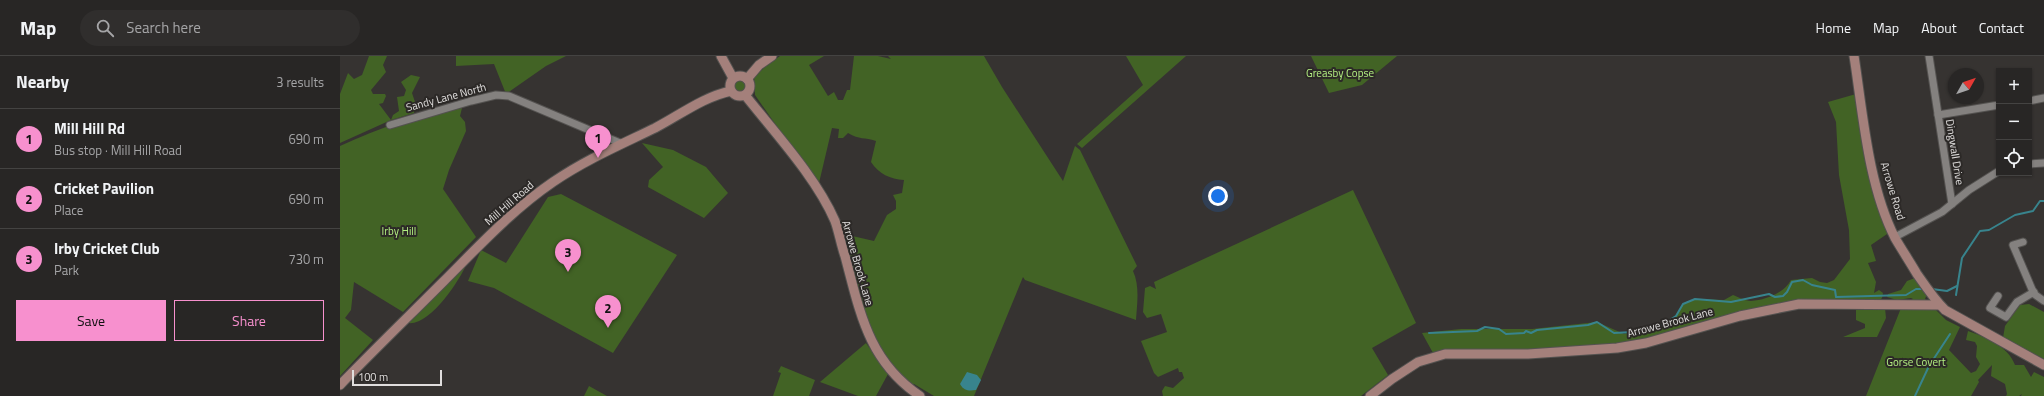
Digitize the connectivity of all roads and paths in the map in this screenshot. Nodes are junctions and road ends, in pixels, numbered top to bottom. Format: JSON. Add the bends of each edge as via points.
{"nodes":[{"id":1,"x":721,"y":56,"type":"edge"},
{"id":2,"x":772,"y":56,"type":"edge"},
{"id":3,"x":1854,"y":56,"type":"edge"},
{"id":4,"x":1929,"y":56,"type":"edge"},
{"id":5,"x":733,"y":78,"type":"junction"},
{"id":6,"x":747,"y":79,"type":"junction"},
{"id":7,"x":731,"y":91,"type":"junction"},
{"id":8,"x":745,"y":95,"type":"junction"},
{"id":9,"x":2044,"y":98,"type":"edge"},
{"id":10,"x":2032,"y":100,"type":"edge"},
{"id":11,"x":1996,"y":105,"type":"edge"},
{"id":12,"x":1938,"y":115,"type":"junction"},
{"id":13,"x":390,"y":125,"type":"dead end"},
{"id":14,"x":620,"y":143,"type":"junction"},
{"id":15,"x":2044,"y":163,"type":"edge"},
{"id":16,"x":2032,"y":164,"type":"edge"},
{"id":17,"x":1996,"y":172,"type":"edge"},
{"id":18,"x":1952,"y":204,"type":"junction"},
{"id":19,"x":1895,"y":237,"type":"junction"},
{"id":20,"x":2023,"y":242,"type":"dead end"},
{"id":21,"x":2034,"y":292,"type":"junction"},
{"id":22,"x":1998,"y":296,"type":"dead end"},
{"id":23,"x":2044,"y":301,"type":"edge"},
{"id":24,"x":1939,"y":305,"type":"junction"},
{"id":25,"x":2044,"y":366,"type":"edge"},
{"id":26,"x":340,"y":385,"type":"edge"},
{"id":27,"x":920,"y":396,"type":"edge"},
{"id":28,"x":1370,"y":396,"type":"edge"}],
"edges":[{"from":1,"to":5,"type":"street"},
{"from":2,"to":6,"type":"street","via":[[759,65]]},
{"from":3,"to":19,"type":"street","name":"Arrowe Road","via":[[1872,164],[1881,201]]},
{"from":4,"to":12,"type":"street","name":"Dingwall Drive"},
{"from":5,"to":6,"type":"street","via":[[741,76]]},
{"from":5,"to":7,"type":"street"},
{"from":6,"to":8,"type":"street","via":[[750,87]]},
{"from":7,"to":8,"type":"street","via":[[739,96]]},
{"from":7,"to":14,"type":"street","name":"Mill Hill Road","via":[[701,102],[655,128]]},
{"from":8,"to":27,"type":"street","name":"Arrowe Brook Lane","via":[[816,185],[835,221],[864,325],[883,362],[906,386]]},
{"from":9,"to":10,"type":"street"},
{"from":11,"to":12,"type":"street"},
{"from":12,"to":18,"type":"street","name":"Dingwall Drive"},
{"from":13,"to":14,"type":"street","name":"Sandy Lane North","via":[[471,101],[496,95],[509,96]]},
{"from":14,"to":26,"type":"street","name":"Mill Hill Road","via":[[574,168],[508,218]]},
{"from":15,"to":16,"type":"street"},
{"from":17,"to":18,"type":"street"},
{"from":18,"to":19,"type":"street","via":[[1926,222]]},
{"from":19,"to":24,"type":"street","name":"Arrowe Road"},
{"from":20,"to":21,"type":"street","via":[[2013,245]]},
{"from":21,"to":22,"type":"street","via":[[2017,302],[2006,317],[1990,308]]},
{"from":21,"to":23,"type":"street"},
{"from":24,"to":25,"type":"street","name":"Arrowe Road","via":[[1955,317]]},
{"from":24,"to":28,"type":"street","name":"Arrowe Brook Lane","via":[[1798,304],[1740,316],[1646,343],[1617,348],[1528,354],[1445,354],[1418,362]]}]}
